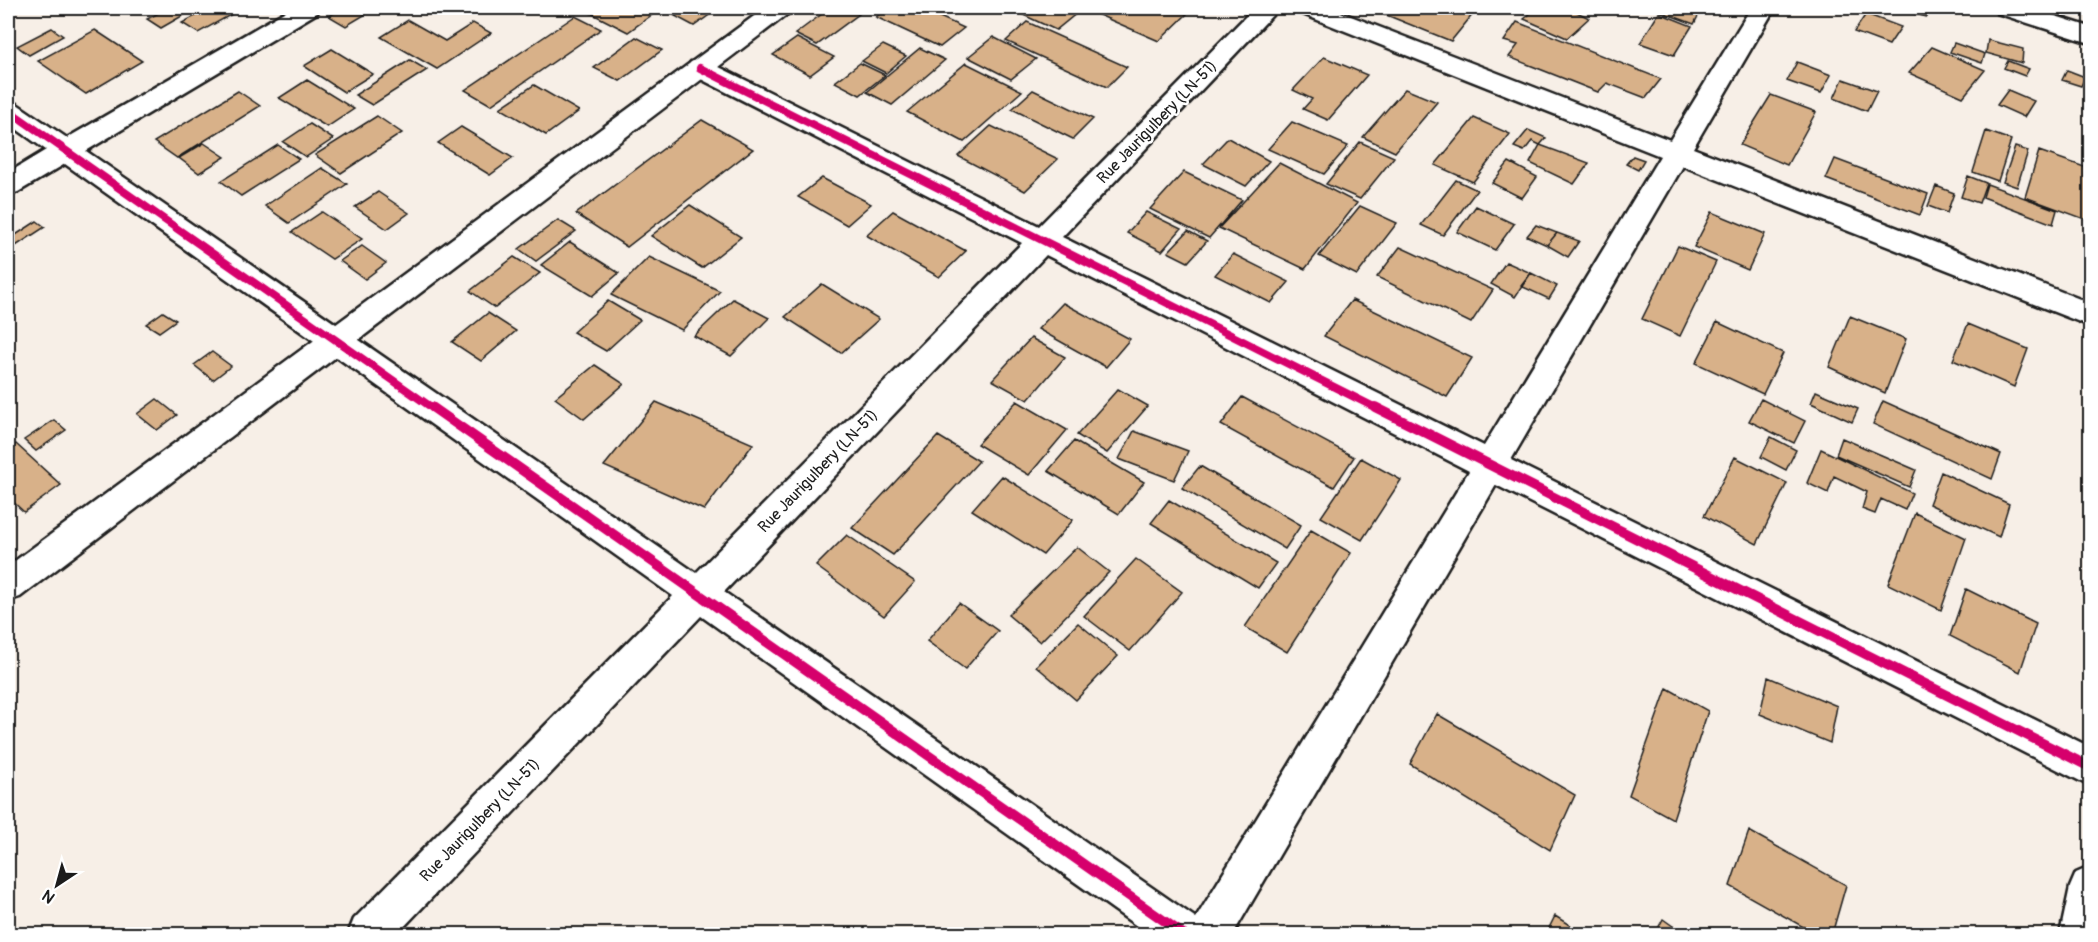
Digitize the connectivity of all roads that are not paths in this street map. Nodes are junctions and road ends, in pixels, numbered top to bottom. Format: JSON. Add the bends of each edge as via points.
{"nodes":[{"id":1,"x":308,"y":8,"type":"edge"},
{"id":2,"x":780,"y":8,"type":"edge"},
{"id":3,"x":1268,"y":8,"type":"edge"},
{"id":4,"x":1309,"y":8,"type":"edge"},
{"id":5,"x":1763,"y":8,"type":"edge"},
{"id":6,"x":2006,"y":8,"type":"edge"},
{"id":7,"x":2091,"y":35,"type":"edge"},
{"id":8,"x":700,"y":68,"type":"junction"},
{"id":9,"x":8,"y":110,"type":"edge"},
{"id":10,"x":66,"y":151,"type":"junction"},
{"id":11,"x":1677,"y":152,"type":"junction"},
{"id":12,"x":8,"y":185,"type":"edge"},
{"id":13,"x":1042,"y":240,"type":"junction"},
{"id":14,"x":2091,"y":315,"type":"edge"},
{"id":15,"x":336,"y":341,"type":"junction"},
{"id":16,"x":1490,"y":465,"type":"junction"},
{"id":17,"x":8,"y":586,"type":"edge"},
{"id":18,"x":699,"y":594,"type":"junction"},
{"id":19,"x":2091,"y":767,"type":"edge"},
{"id":20,"x":2091,"y":887,"type":"edge"},
{"id":21,"x":369,"y":934,"type":"edge"},
{"id":22,"x":1183,"y":934,"type":"edge"},
{"id":23,"x":1210,"y":934,"type":"edge"},
{"id":24,"x":2081,"y":934,"type":"edge"}],
"edges":[{"from":1,"to":10,"type":"street"},
{"from":2,"to":8,"type":"street"},
{"from":3,"to":13,"type":"street","name":"Rue Jaurigulbery (LN-51)"},
{"from":4,"to":11,"type":"street"},
{"from":5,"to":11,"type":"street"},
{"from":6,"to":7,"type":"street"},
{"from":8,"to":13,"type":"street"},
{"from":8,"to":15,"type":"street"},
{"from":9,"to":10,"type":"street"},
{"from":10,"to":12,"type":"street"},
{"from":10,"to":15,"type":"street"},
{"from":11,"to":14,"type":"street"},
{"from":11,"to":16,"type":"street"},
{"from":13,"to":16,"type":"street"},
{"from":13,"to":18,"type":"street","name":"Rue Jaurigulbery (LN-51)"},
{"from":15,"to":17,"type":"street"},
{"from":15,"to":18,"type":"street"},
{"from":16,"to":19,"type":"street"},
{"from":16,"to":23,"type":"street"},
{"from":18,"to":21,"type":"street","name":"Rue Jaurigulbery (LN-51)"},
{"from":18,"to":22,"type":"street"},
{"from":20,"to":24,"type":"street"}]}
